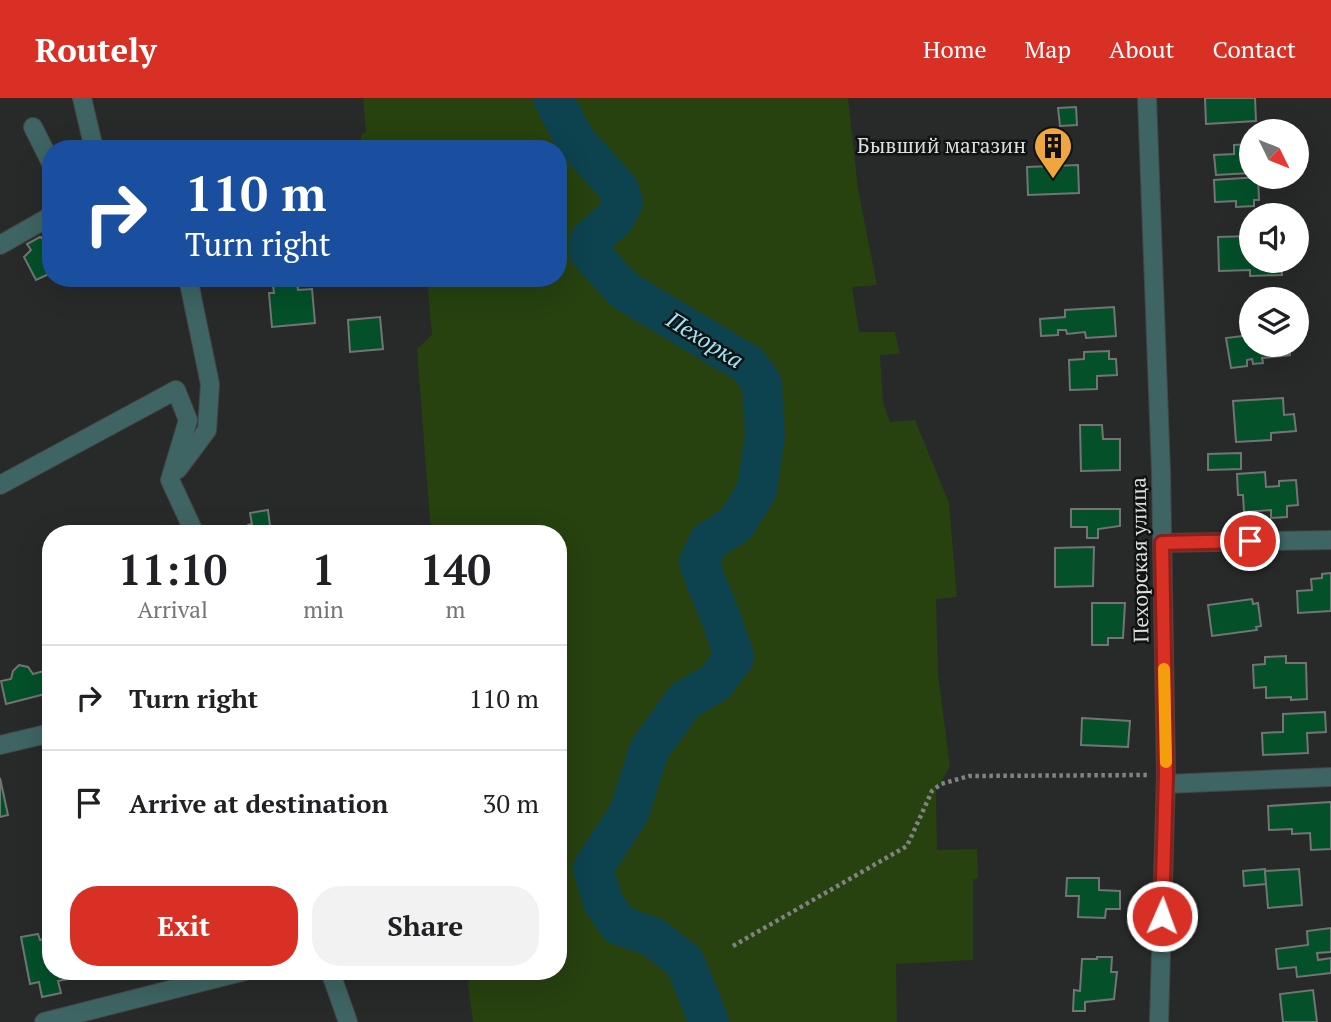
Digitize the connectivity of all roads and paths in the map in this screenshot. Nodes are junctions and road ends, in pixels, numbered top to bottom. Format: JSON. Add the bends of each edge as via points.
{"nodes":[{"id":1,"x":82,"y":98,"type":"edge"},
{"id":2,"x":1147,"y":98,"type":"edge"},
{"id":3,"x":33,"y":127,"type":"dead end"},
{"id":4,"x":92,"y":140,"type":"edge"},
{"id":5,"x":42,"y":145,"type":"edge"},
{"id":6,"x":42,"y":221,"type":"edge"},
{"id":7,"x":0,"y":245,"type":"edge"},
{"id":8,"x":190,"y":287,"type":"edge"},
{"id":9,"x":170,"y":480,"type":"junction"},
{"id":10,"x":0,"y":485,"type":"edge"},
{"id":11,"x":191,"y":525,"type":"edge"},
{"id":12,"x":1331,"y":540,"type":"edge"},
{"id":13,"x":1162,"y":543,"type":"junction"},
{"id":14,"x":42,"y":735,"type":"edge"},
{"id":15,"x":0,"y":745,"type":"edge"},
{"id":16,"x":1331,"y":777,"type":"edge"},
{"id":17,"x":1166,"y":779,"type":"junction"},
{"id":18,"x":733,"y":946,"type":"dead end"},
{"id":19,"x":209,"y":980,"type":"edge"},
{"id":20,"x":333,"y":980,"type":"edge"},
{"id":21,"x":44,"y":1022,"type":"edge"},
{"id":22,"x":348,"y":1022,"type":"edge"},
{"id":23,"x":1159,"y":1022,"type":"edge"}],
"edges":[{"from":1,"to":4,"type":"street"},
{"from":2,"to":13,"type":"street","name":"Пехорская улица"},
{"from":3,"to":5,"type":"street"},
{"from":6,"to":7,"type":"street"},
{"from":8,"to":9,"type":"street","via":[[210,384],[207,430]]},
{"from":9,"to":10,"type":"street","via":[[188,421],[176,390]]},
{"from":9,"to":11,"type":"street"},
{"from":12,"to":13,"type":"street"},
{"from":13,"to":17,"type":"street","name":"Пехорская улица"},
{"from":14,"to":15,"type":"street"},
{"from":16,"to":17,"type":"street"},
{"from":17,"to":18,"type":"path","via":[[969,776],[941,784],[925,803],[906,846]]},
{"from":17,"to":23,"type":"street","name":"Пехорская улица"},
{"from":19,"to":21,"type":"street"},
{"from":20,"to":22,"type":"street"}]}
